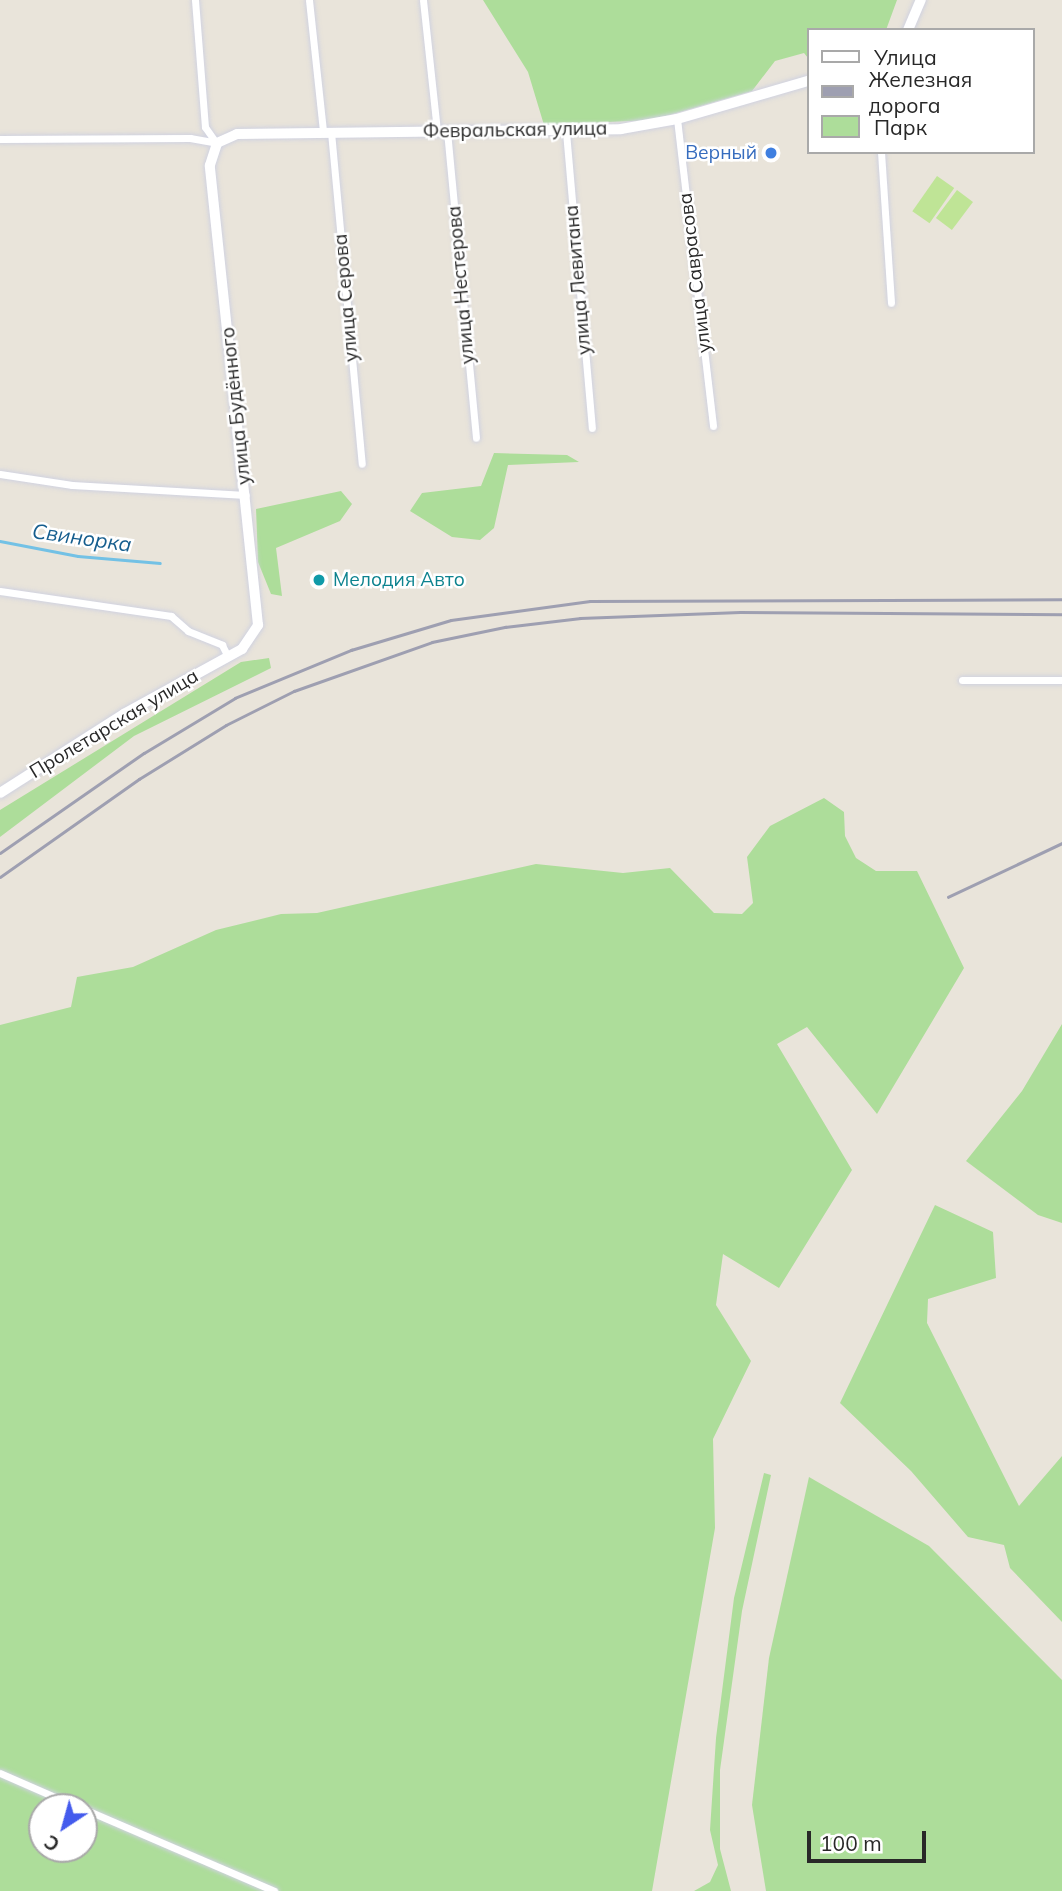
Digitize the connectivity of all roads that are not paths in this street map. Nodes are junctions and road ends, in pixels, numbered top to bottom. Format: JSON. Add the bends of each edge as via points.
{"nodes":[{"id":1,"x":195,"y":0,"type":"edge"},
{"id":2,"x":309,"y":0,"type":"edge"},
{"id":3,"x":423,"y":0,"type":"edge"},
{"id":4,"x":921,"y":0,"type":"edge"},
{"id":5,"x":909,"y":28,"type":"edge"},
{"id":6,"x":806,"y":82,"type":"edge"},
{"id":7,"x":677,"y":119,"type":"junction"},
{"id":8,"x":442,"y":131,"type":"junction"},
{"id":9,"x":327,"y":132,"type":"junction"},
{"id":10,"x":566,"y":132,"type":"junction"},
{"id":11,"x":0,"y":139,"type":"edge"},
{"id":12,"x":217,"y":143,"type":"junction"},
{"id":13,"x":881,"y":154,"type":"edge"},
{"id":14,"x":891,"y":303,"type":"dead end"},
{"id":15,"x":713,"y":426,"type":"dead end"},
{"id":16,"x":592,"y":428,"type":"dead end"},
{"id":17,"x":476,"y":438,"type":"dead end"},
{"id":18,"x":362,"y":464,"type":"dead end"},
{"id":19,"x":0,"y":474,"type":"edge"},
{"id":20,"x":246,"y":495,"type":"junction"},
{"id":21,"x":0,"y":591,"type":"edge"},
{"id":22,"x":228,"y":657,"type":"junction"},
{"id":23,"x":962,"y":680,"type":"dead end"},
{"id":24,"x":1062,"y":680,"type":"edge"},
{"id":25,"x":0,"y":793,"type":"edge"},
{"id":26,"x":0,"y":1773,"type":"edge"},
{"id":27,"x":46,"y":1793,"type":"edge"},
{"id":28,"x":98,"y":1816,"type":"edge"},
{"id":29,"x":274,"y":1891,"type":"edge"}],
"edges":[{"from":1,"to":12,"type":"street","via":[[205,127]]},
{"from":2,"to":9,"type":"street","name":"улица Серова"},
{"from":3,"to":8,"type":"street","name":"улица Нестерова"},
{"from":4,"to":5,"type":"main road"},
{"from":6,"to":7,"type":"main road","name":"Февральская улица"},
{"from":7,"to":10,"type":"main road","name":"Февральская улица"},
{"from":7,"to":15,"type":"street","name":"улица Саврасова"},
{"from":8,"to":9,"type":"main road","name":"Февральская улица"},
{"from":8,"to":10,"type":"main road","name":"Февральская улица"},
{"from":8,"to":17,"type":"street","name":"улица Нестерова"},
{"from":9,"to":12,"type":"main road","name":"Февральская улица","via":[[237,134]]},
{"from":9,"to":18,"type":"street","name":"улица Серова"},
{"from":10,"to":16,"type":"street","name":"улица Левитана"},
{"from":11,"to":12,"type":"street","via":[[190,138]]},
{"from":12,"to":20,"type":"main road","name":"улица Будённого","via":[[210,165]]},
{"from":13,"to":14,"type":"street"},
{"from":19,"to":20,"type":"street","via":[[72,485]]},
{"from":20,"to":22,"type":"main road","name":"улица Будённого","via":[[258,625],[250,641]]},
{"from":21,"to":22,"type":"street","via":[[171,616],[188,631],[222,645]]},
{"from":22,"to":25,"type":"main road","name":"Пролетарская улица","via":[[124,714]]},
{"from":23,"to":24,"type":"street"},
{"from":26,"to":27,"type":"street"},
{"from":28,"to":29,"type":"street"}]}
